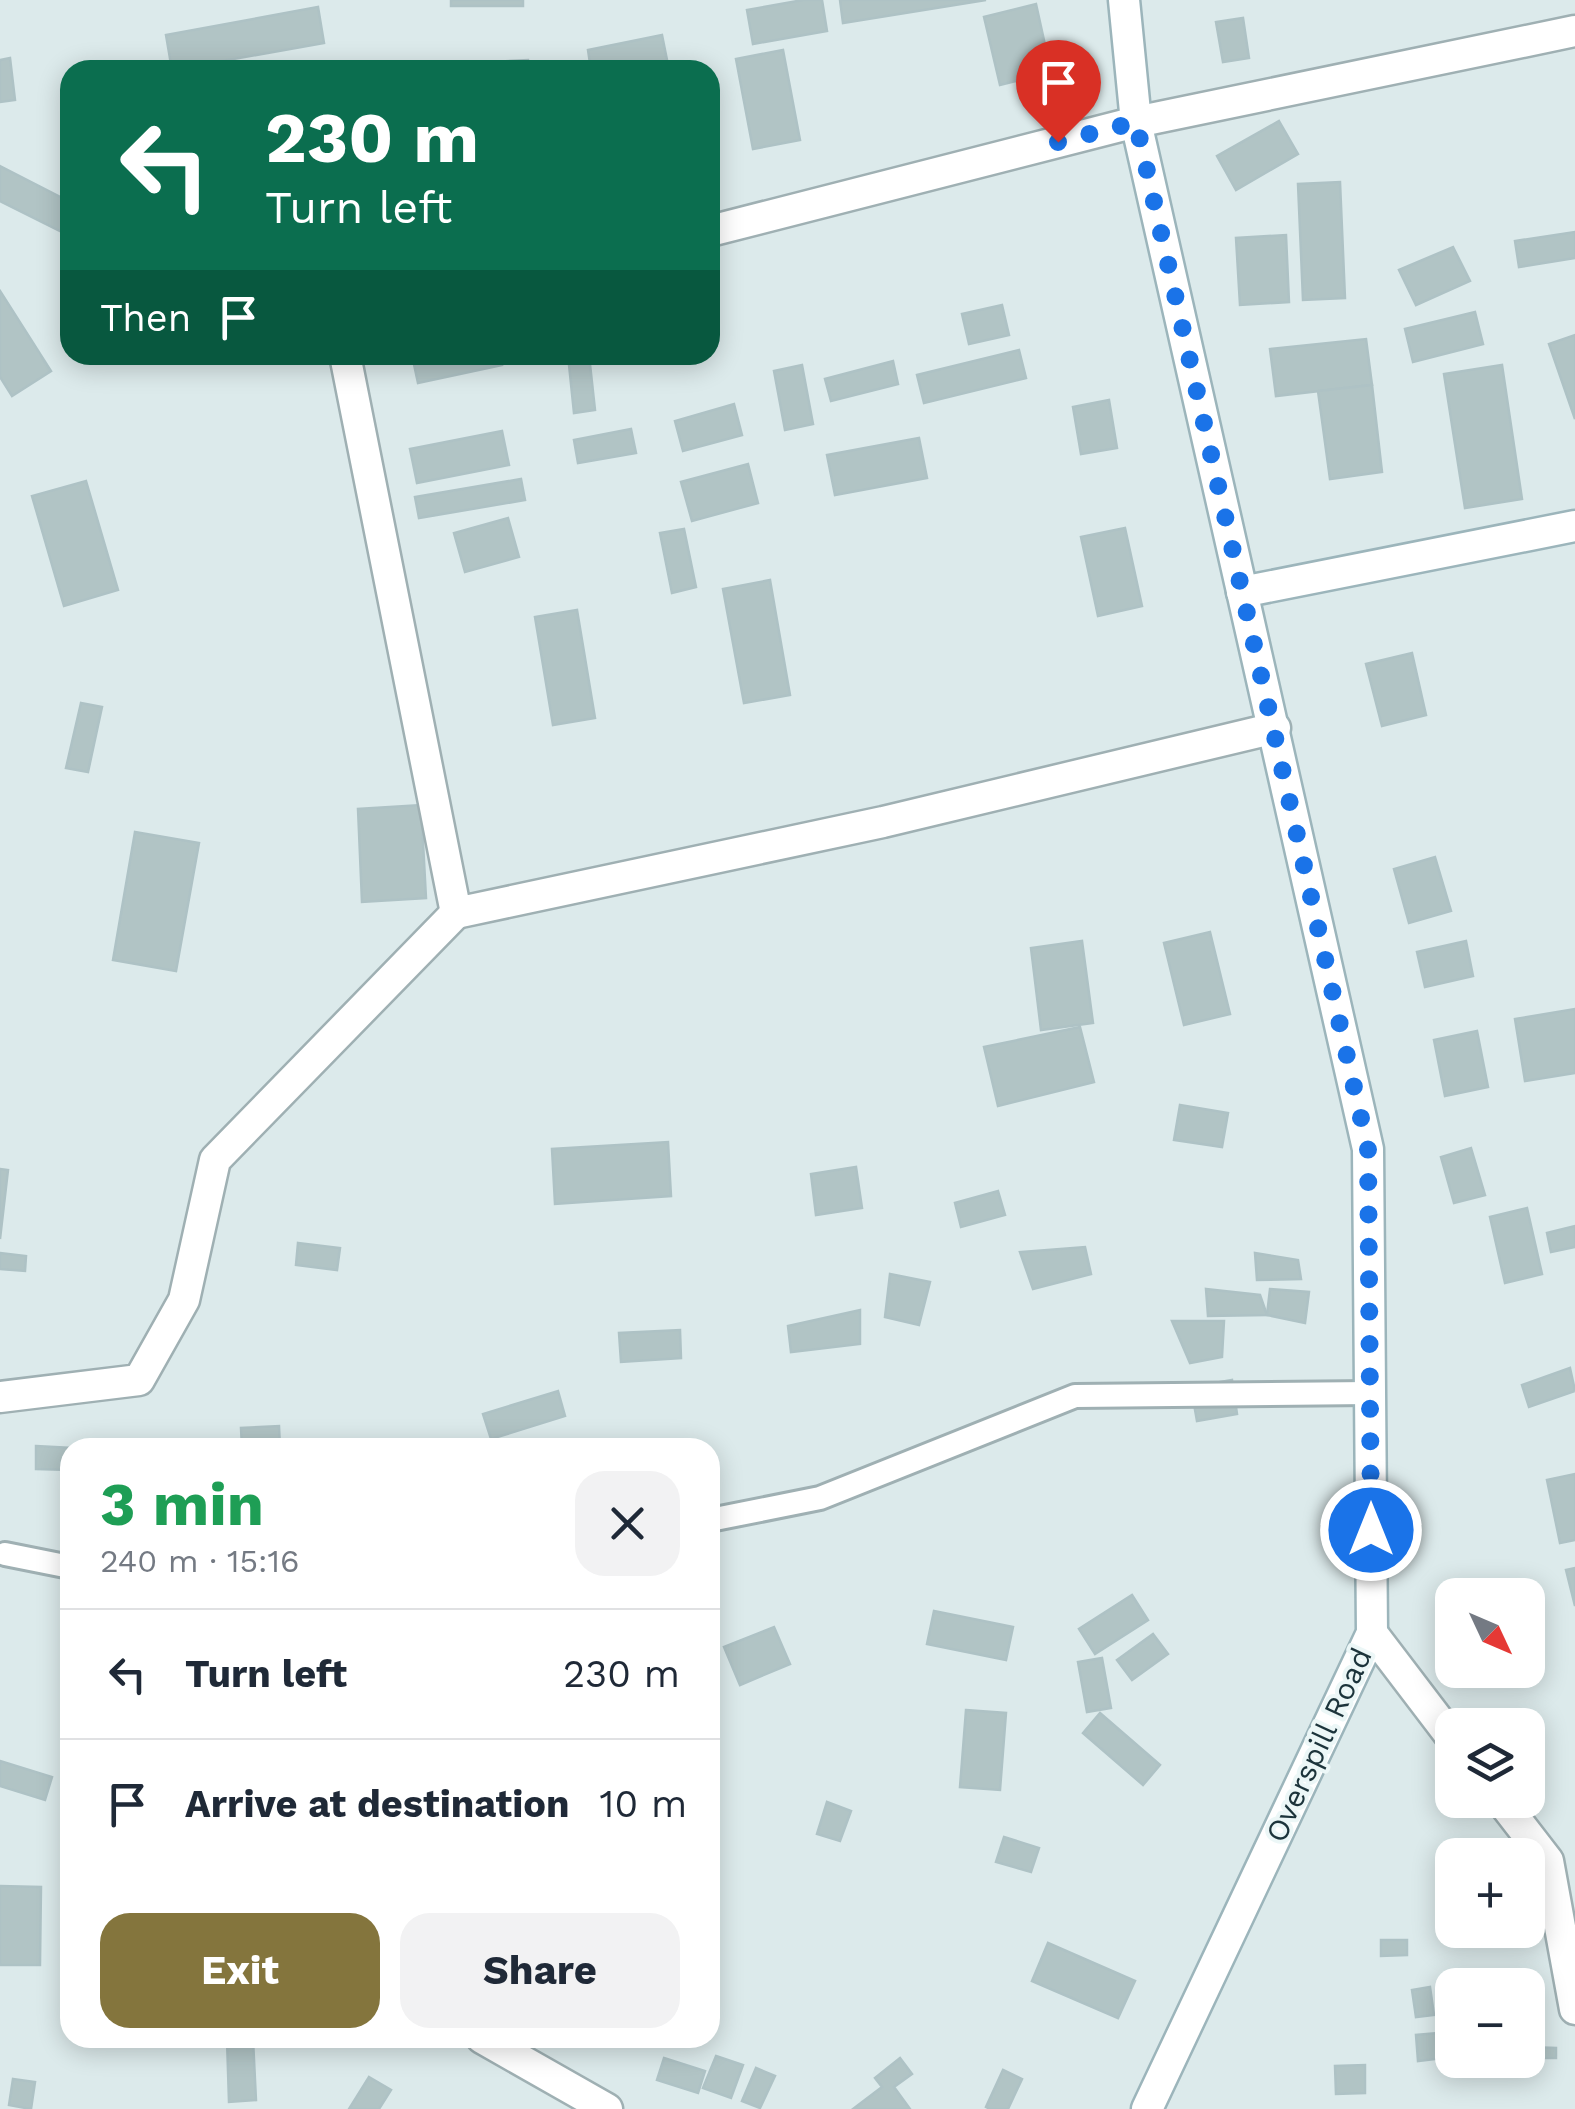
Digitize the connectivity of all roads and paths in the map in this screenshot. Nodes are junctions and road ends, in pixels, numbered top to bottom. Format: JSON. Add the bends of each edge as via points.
{"nodes":[{"id":1,"x":1124,"y":0,"type":"edge"},
{"id":2,"x":1575,"y":31,"type":"edge"},
{"id":3,"x":1136,"y":122,"type":"junction"},
{"id":4,"x":720,"y":228,"type":"edge"},
{"id":5,"x":348,"y":365,"type":"edge"},
{"id":6,"x":1575,"y":526,"type":"edge"},
{"id":7,"x":1242,"y":592,"type":"junction"},
{"id":8,"x":1275,"y":728,"type":"junction"},
{"id":9,"x":456,"y":913,"type":"junction"},
{"id":10,"x":1370,"y":1393,"type":"junction"},
{"id":11,"x":0,"y":1397,"type":"edge"},
{"id":12,"x":720,"y":1518,"type":"edge"},
{"id":13,"x":2,"y":1557,"type":"edge"},
{"id":14,"x":60,"y":1566,"type":"edge"},
{"id":15,"x":1372,"y":1633,"type":"junction"},
{"id":16,"x":1435,"y":1716,"type":"edge"},
{"id":17,"x":1515,"y":1818,"type":"edge"},
{"id":18,"x":1575,"y":2009,"type":"edge"},
{"id":19,"x":500,"y":2048,"type":"edge"},
{"id":20,"x":607,"y":2109,"type":"edge"},
{"id":21,"x":1148,"y":2109,"type":"edge"}],
"edges":[{"from":1,"to":3,"type":"street","name":"Overspill Road"},
{"from":2,"to":3,"type":"street"},
{"from":3,"to":4,"type":"street"},
{"from":3,"to":7,"type":"street","name":"Overspill Road"},
{"from":5,"to":9,"type":"street"},
{"from":6,"to":7,"type":"street"},
{"from":7,"to":8,"type":"street","name":"Overspill Road"},
{"from":8,"to":9,"type":"street","via":[[883,822]]},
{"from":8,"to":10,"type":"street","name":"Overspill Road","via":[[1368,1149]]},
{"from":9,"to":11,"type":"street","via":[[215,1160],[184,1300],[139,1380]]},
{"from":10,"to":12,"type":"lane","via":[[1076,1396],[820,1498]]},
{"from":10,"to":15,"type":"street","name":"Overspill Road"},
{"from":13,"to":14,"type":"lane"},
{"from":15,"to":16,"type":"street"},
{"from":15,"to":21,"type":"street","name":"Overspill Road"},
{"from":17,"to":18,"type":"street","via":[[1548,1861]]},
{"from":19,"to":20,"type":"street"}]}
